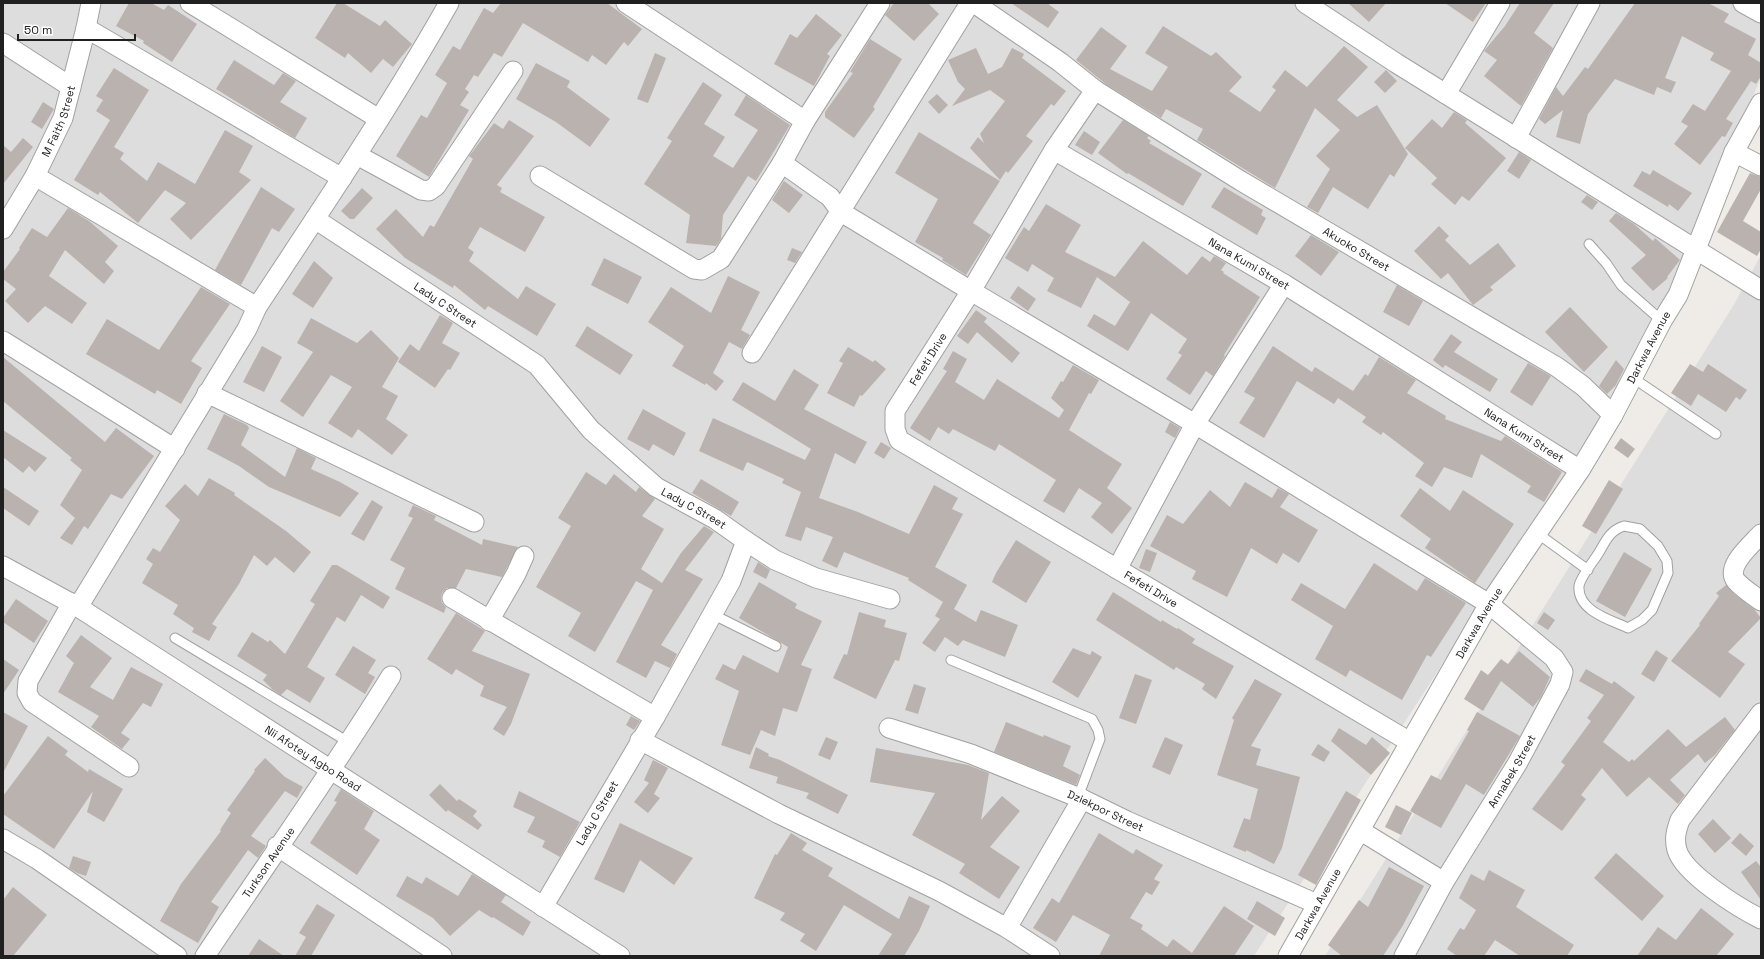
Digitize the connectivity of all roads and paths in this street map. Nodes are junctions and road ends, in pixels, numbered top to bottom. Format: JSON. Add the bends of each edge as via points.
{"nodes":[{"id":1,"x":190,"y":3,"type":"edge"},
{"id":2,"x":449,"y":3,"type":"edge"},
{"id":3,"x":626,"y":3,"type":"edge"},
{"id":4,"x":880,"y":3,"type":"edge"},
{"id":5,"x":970,"y":3,"type":"edge"},
{"id":6,"x":974,"y":3,"type":"edge"},
{"id":7,"x":1305,"y":3,"type":"edge"},
{"id":8,"x":1500,"y":3,"type":"edge"},
{"id":9,"x":1590,"y":3,"type":"edge"},
{"id":10,"x":1743,"y":3,"type":"edge"},
{"id":11,"x":88,"y":4,"type":"edge"},
{"id":12,"x":1761,"y":13,"type":"edge"},
{"id":13,"x":86,"y":28,"type":"junction"},
{"id":14,"x":3,"y":43,"type":"edge"},
{"id":15,"x":513,"y":71,"type":"dead end"},
{"id":16,"x":71,"y":87,"type":"junction"},
{"id":17,"x":1095,"y":90,"type":"junction"},
{"id":18,"x":1446,"y":94,"type":"junction"},
{"id":19,"x":1761,"y":103,"type":"edge"},
{"id":20,"x":379,"y":119,"type":"junction"},
{"id":21,"x":805,"y":121,"type":"junction"},
{"id":22,"x":1516,"y":138,"type":"junction"},
{"id":23,"x":1054,"y":150,"type":"junction"},
{"id":24,"x":1734,"y":152,"type":"junction"},
{"id":25,"x":357,"y":154,"type":"junction"},
{"id":26,"x":782,"y":163,"type":"junction"},
{"id":27,"x":1761,"y":166,"type":"edge"},
{"id":28,"x":35,"y":176,"type":"junction"},
{"id":29,"x":540,"y":176,"type":"dead end"},
{"id":30,"x":342,"y":178,"type":"junction"},
{"id":31,"x":841,"y":212,"type":"junction"},
{"id":32,"x":315,"y":219,"type":"junction"},
{"id":33,"x":3,"y":229,"type":"edge"},
{"id":34,"x":1589,"y":244,"type":"dead end"},
{"id":35,"x":1696,"y":251,"type":"junction"},
{"id":36,"x":1284,"y":284,"type":"junction"},
{"id":37,"x":1761,"y":290,"type":"edge"},
{"id":38,"x":971,"y":291,"type":"junction"},
{"id":39,"x":257,"y":307,"type":"junction"},
{"id":40,"x":1662,"y":321,"type":"junction"},
{"id":41,"x":3,"y":341,"type":"edge"},
{"id":42,"x":752,"y":353,"type":"dead end"},
{"id":43,"x":1633,"y":378,"type":"junction"},
{"id":44,"x":208,"y":393,"type":"junction"},
{"id":45,"x":1613,"y":415,"type":"junction"},
{"id":46,"x":1195,"y":424,"type":"junction"},
{"id":47,"x":1716,"y":434,"type":"dead end"},
{"id":48,"x":175,"y":449,"type":"junction"},
{"id":49,"x":1580,"y":470,"type":"junction"},
{"id":50,"x":474,"y":522,"type":"dead end"},
{"id":51,"x":1537,"y":533,"type":"junction"},
{"id":52,"x":1761,"y":534,"type":"edge"},
{"id":53,"x":746,"y":541,"type":"junction"},
{"id":54,"x":524,"y":556,"type":"dead end"},
{"id":55,"x":1117,"y":569,"type":"junction"},
{"id":56,"x":1588,"y":570,"type":"junction"},
{"id":57,"x":5,"y":573,"type":"edge"},
{"id":58,"x":452,"y":598,"type":"dead end"},
{"id":59,"x":890,"y":599,"type":"dead end"},
{"id":60,"x":1761,"y":601,"type":"edge"},
{"id":61,"x":1489,"y":604,"type":"junction"},
{"id":62,"x":75,"y":605,"type":"junction"},
{"id":63,"x":712,"y":614,"type":"junction"},
{"id":64,"x":489,"y":621,"type":"junction"},
{"id":65,"x":175,"y":638,"type":"dead end"},
{"id":66,"x":776,"y":646,"type":"dead end"},
{"id":67,"x":951,"y":660,"type":"dead end"},
{"id":68,"x":391,"y":676,"type":"dead end"},
{"id":69,"x":1761,"y":713,"type":"edge"},
{"id":70,"x":655,"y":717,"type":"junction"},
{"id":71,"x":889,"y":728,"type":"dead end"},
{"id":72,"x":640,"y":740,"type":"junction"},
{"id":73,"x":350,"y":742,"type":"junction"},
{"id":74,"x":1410,"y":742,"type":"junction"},
{"id":75,"x":130,"y":767,"type":"dead end"},
{"id":76,"x":332,"y":769,"type":"junction"},
{"id":77,"x":1080,"y":798,"type":"junction"},
{"id":78,"x":1361,"y":831,"type":"junction"},
{"id":79,"x":3,"y":839,"type":"edge"},
{"id":80,"x":278,"y":846,"type":"junction"},
{"id":81,"x":1444,"y":882,"type":"junction"},
{"id":82,"x":1317,"y":904,"type":"junction"},
{"id":83,"x":543,"y":907,"type":"junction"},
{"id":84,"x":1761,"y":919,"type":"edge"},
{"id":85,"x":1007,"y":928,"type":"junction"},
{"id":86,"x":176,"y":956,"type":"edge"},
{"id":87,"x":205,"y":956,"type":"edge"},
{"id":88,"x":442,"y":956,"type":"edge"},
{"id":89,"x":620,"y":956,"type":"edge"},
{"id":90,"x":1050,"y":956,"type":"edge"},
{"id":91,"x":1288,"y":956,"type":"edge"},
{"id":92,"x":1404,"y":956,"type":"edge"}],
"edges":[{"from":1,"to":20,"type":"street"},
{"from":2,"to":20,"type":"street"},
{"from":3,"to":21,"type":"street"},
{"from":4,"to":21,"type":"street"},
{"from":5,"to":31,"type":"street"},
{"from":6,"to":17,"type":"street","name":"Akuoko Street","via":[[1060,62]]},
{"from":7,"to":18,"type":"street"},
{"from":8,"to":18,"type":"street"},
{"from":9,"to":22,"type":"street"},
{"from":10,"to":12,"type":"street"},
{"from":11,"to":13,"type":"street","name":"M Faith Street"},
{"from":13,"to":16,"type":"street","name":"M Faith Street"},
{"from":13,"to":30,"type":"street"},
{"from":14,"to":16,"type":"street"},
{"from":15,"to":25,"type":"street","via":[[436,186],[429,191],[422,190]]},
{"from":16,"to":28,"type":"street","name":"M Faith Street","via":[[63,118]]},
{"from":17,"to":23,"type":"street"},
{"from":17,"to":45,"type":"street","name":"Akuoko Street","via":[[1254,189],[1557,368],[1583,386]]},
{"from":18,"to":22,"type":"street"},
{"from":19,"to":24,"type":"street","name":"Darkwa Avenue"},
{"from":20,"to":25,"type":"street"},
{"from":21,"to":26,"type":"street"},
{"from":22,"to":35,"type":"street"},
{"from":23,"to":36,"type":"street","name":"Nana Kumi Street"},
{"from":23,"to":38,"type":"street"},
{"from":24,"to":27,"type":"street"},
{"from":24,"to":35,"type":"street","name":"Darkwa Avenue"},
{"from":25,"to":30,"type":"street"},
{"from":26,"to":29,"type":"street","via":[[721,259],[702,270],[694,269]]},
{"from":26,"to":31,"type":"street","via":[[830,197]]},
{"from":28,"to":33,"type":"street","name":"M Faith Street"},
{"from":28,"to":39,"type":"street"},
{"from":30,"to":32,"type":"street"},
{"from":31,"to":38,"type":"street"},
{"from":31,"to":42,"type":"street"},
{"from":32,"to":39,"type":"street"},
{"from":32,"to":53,"type":"street","name":"Lady C Street","via":[[536,365],[591,430],[656,487],[715,519]]},
{"from":34,"to":40,"type":"lane","via":[[1621,285]]},
{"from":35,"to":37,"type":"street"},
{"from":35,"to":40,"type":"street","name":"Darkwa Avenue","via":[[1678,295]]},
{"from":36,"to":46,"type":"street"},
{"from":36,"to":49,"type":"street","name":"Nana Kumi Street"},
{"from":38,"to":46,"type":"street"},
{"from":38,"to":55,"type":"street","name":"Fefeti Drive","via":[[895,411],[895,430],[899,440]]},
{"from":39,"to":44,"type":"street","via":[[247,329]]},
{"from":40,"to":43,"type":"street","name":"Darkwa Avenue"},
{"from":41,"to":48,"type":"street"},
{"from":43,"to":45,"type":"street","name":"Darkwa Avenue"},
{"from":43,"to":47,"type":"lane"},
{"from":44,"to":48,"type":"street"},
{"from":44,"to":50,"type":"street"},
{"from":45,"to":49,"type":"street","name":"Darkwa Avenue"},
{"from":46,"to":55,"type":"street"},
{"from":46,"to":61,"type":"street"},
{"from":48,"to":62,"type":"street"},
{"from":49,"to":51,"type":"street","name":"Darkwa Avenue"},
{"from":51,"to":56,"type":"lane"},
{"from":51,"to":61,"type":"street","name":"Darkwa Avenue"},
{"from":52,"to":60,"type":"street","via":[[1734,565],[1732,573],[1736,581]]},
{"from":53,"to":59,"type":"street","via":[[775,560],[816,578]]},
{"from":53,"to":63,"type":"street","name":"Lady C Street","via":[[731,580]]},
{"from":54,"to":64,"type":"street"},
{"from":55,"to":74,"type":"street","name":"Fefeti Drive"},
{"from":56,"to":56,"type":"lane","via":[[1579,586],[1588,608],[1628,628],[1652,610],[1668,573],[1667,561],[1658,546],[1640,529],[1624,526],[1614,530]]},
{"from":57,"to":62,"type":"street","name":"Nii Afotey Agbo Road"},
{"from":58,"to":64,"type":"street"},
{"from":61,"to":74,"type":"street","name":"Darkwa Avenue"},
{"from":61,"to":81,"type":"street","name":"Annabek Street","via":[[1554,658],[1563,672],[1560,684],[1517,764]]},
{"from":62,"to":75,"type":"street","via":[[28,681],[27,693],[32,702]]},
{"from":62,"to":76,"type":"street","name":"Nii Afotey Agbo Road"},
{"from":63,"to":66,"type":"lane"},
{"from":63,"to":70,"type":"street","name":"Lady C Street"},
{"from":64,"to":70,"type":"street"},
{"from":65,"to":73,"type":"lane"},
{"from":67,"to":77,"type":"lane","via":[[1092,719],[1100,739]]},
{"from":68,"to":73,"type":"street","name":"Turkson Avenue"},
{"from":69,"to":84,"type":"street","via":[[1680,820],[1674,835],[1677,851],[1686,866],[1705,883]]},
{"from":70,"to":72,"type":"street","name":"Lady C Street"},
{"from":71,"to":77,"type":"street","name":"Dziekpor Street","via":[[971,754]]},
{"from":72,"to":83,"type":"street","name":"Lady C Street"},
{"from":72,"to":85,"type":"street","via":[[779,814],[932,888]]},
{"from":73,"to":76,"type":"street","name":"Turkson Avenue"},
{"from":74,"to":78,"type":"street","name":"Darkwa Avenue"},
{"from":76,"to":80,"type":"street","name":"Turkson Avenue"},
{"from":76,"to":83,"type":"street","name":"Nii Afotey Agbo Road"},
{"from":77,"to":82,"type":"street","name":"Dziekpor Street"},
{"from":77,"to":85,"type":"street"},
{"from":78,"to":81,"type":"street"},
{"from":78,"to":82,"type":"street","name":"Darkwa Avenue"},
{"from":79,"to":86,"type":"street","via":[[37,859]]},
{"from":80,"to":87,"type":"street","name":"Turkson Avenue"},
{"from":80,"to":88,"type":"street"},
{"from":81,"to":92,"type":"street","name":"Annabek Street"},
{"from":82,"to":91,"type":"street","name":"Darkwa Avenue"},
{"from":83,"to":89,"type":"street","name":"Nii Afotey Agbo Road"},
{"from":85,"to":90,"type":"street"}]}
